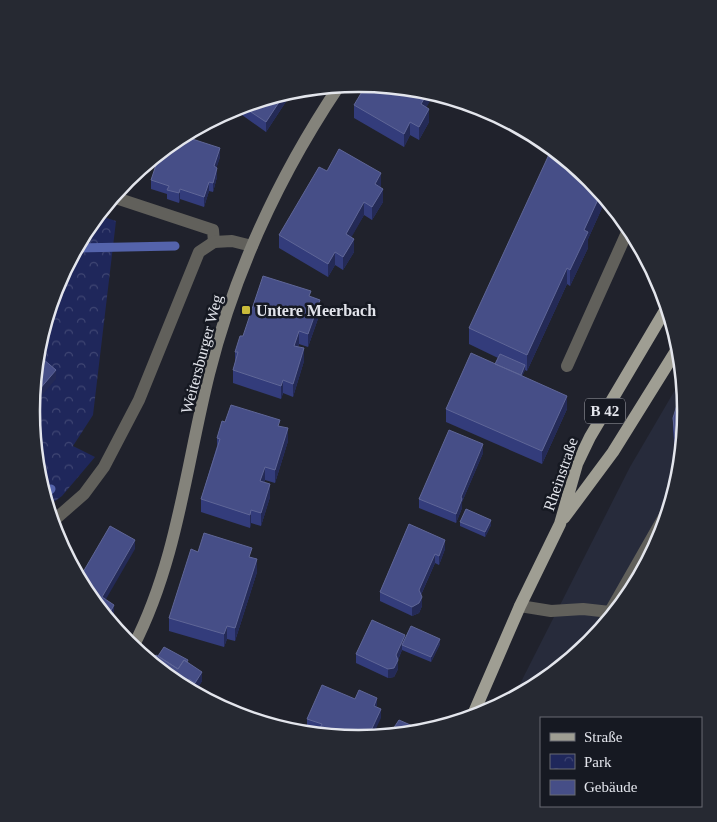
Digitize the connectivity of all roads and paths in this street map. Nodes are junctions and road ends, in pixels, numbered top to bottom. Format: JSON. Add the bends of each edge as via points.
{"nodes":[{"id":1,"x":334,"y":93,"type":"edge"},
{"id":2,"x":120,"y":199,"type":"edge"},
{"id":3,"x":625,"y":237,"type":"edge"},
{"id":4,"x":214,"y":242,"type":"junction"},
{"id":5,"x":252,"y":246,"type":"junction"},
{"id":6,"x":662,"y":316,"type":"edge"},
{"id":7,"x":672,"y":357,"type":"edge"},
{"id":8,"x":567,"y":366,"type":"dead end"},
{"id":9,"x":58,"y":517,"type":"edge"},
{"id":10,"x":560,"y":524,"type":"junction"},
{"id":11,"x":642,"y":555,"type":"edge"},
{"id":12,"x":632,"y":574,"type":"edge"},
{"id":13,"x":520,"y":606,"type":"junction"},
{"id":14,"x":606,"y":612,"type":"edge"},
{"id":15,"x":136,"y":639,"type":"edge"},
{"id":16,"x":477,"y":706,"type":"edge"}],
"edges":[{"from":1,"to":5,"type":"street","name":"Weitersburger Weg","via":[[291,163]]},
{"from":2,"to":4,"type":"street","via":[[213,230]]},
{"from":3,"to":8,"type":"street"},
{"from":4,"to":5,"type":"street","via":[[232,241]]},
{"from":4,"to":9,"type":"street","via":[[199,252],[139,400],[104,467],[84,494]]},
{"from":5,"to":15,"type":"street","name":"Weitersburger Weg","via":[[220,330],[165,567]]},
{"from":6,"to":10,"type":"main road","name":"Rheinstraße","number":"B 42","via":[[590,437],[577,464]]},
{"from":7,"to":10,"type":"main road","name":"Rheinstraße","number":"B 42","via":[[613,452]]},
{"from":10,"to":13,"type":"main road","name":"Rheinstraße","number":"B 42"},
{"from":11,"to":12,"type":"street"},
{"from":13,"to":14,"type":"street"},
{"from":13,"to":16,"type":"main road","name":"Rheinstraße","number":"B 42"}]}
